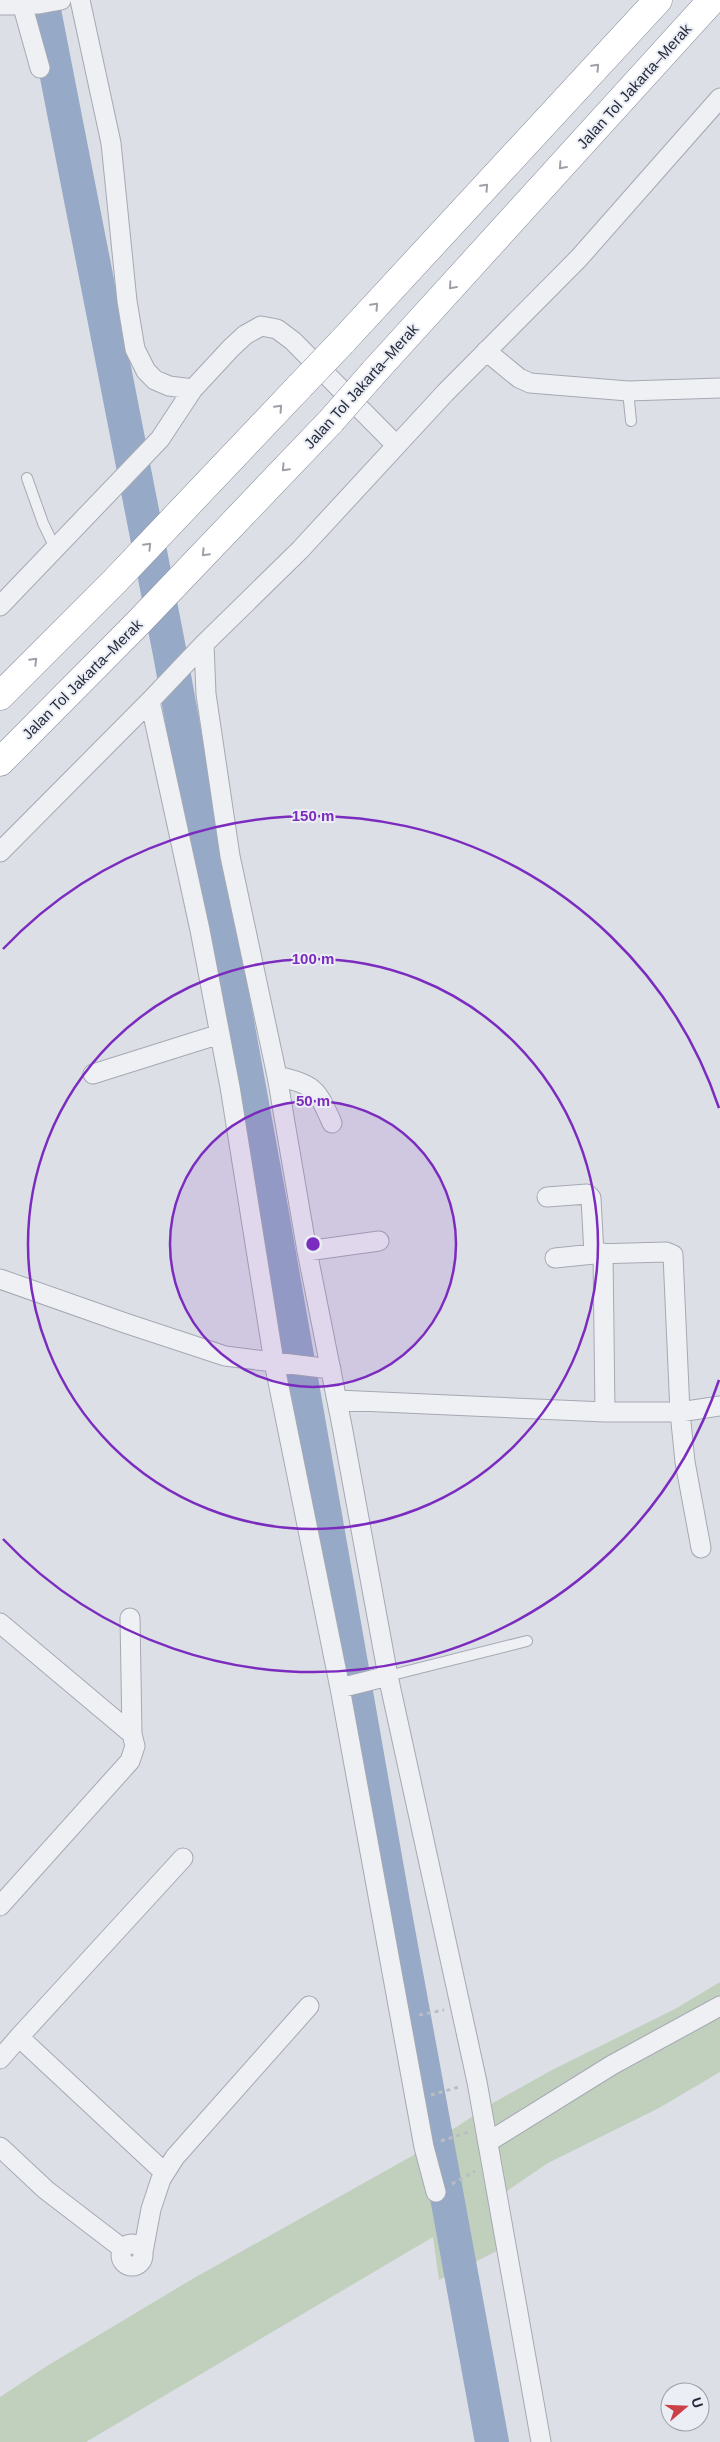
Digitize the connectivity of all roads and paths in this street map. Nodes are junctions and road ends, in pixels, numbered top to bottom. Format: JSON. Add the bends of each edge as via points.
{"nodes":[{"id":1,"x":61,"y":0,"type":"edge"},
{"id":2,"x":80,"y":0,"type":"edge"},
{"id":3,"x":658,"y":0,"type":"edge"},
{"id":4,"x":712,"y":0,"type":"edge"},
{"id":5,"x":28,"y":3,"type":"edge"},
{"id":6,"x":0,"y":5,"type":"edge"},
{"id":7,"x":40,"y":68,"type":"dead end"},
{"id":8,"x":720,"y":98,"type":"edge"},
{"id":9,"x":486,"y":351,"type":"junction"},
{"id":10,"x":193,"y":388,"type":"junction"},
{"id":11,"x":720,"y":388,"type":"edge"},
{"id":12,"x":628,"y":392,"type":"junction"},
{"id":13,"x":631,"y":421,"type":"dead end"},
{"id":14,"x":396,"y":445,"type":"junction"},
{"id":15,"x":27,"y":478,"type":"dead end"},
{"id":16,"x":56,"y":548,"type":"junction"},
{"id":17,"x":0,"y":606,"type":"edge"},
{"id":18,"x":198,"y":649,"type":"junction"},
{"id":19,"x":0,"y":696,"type":"edge"},
{"id":20,"x":150,"y":701,"type":"junction"},
{"id":21,"x":0,"y":762,"type":"edge"},
{"id":22,"x":0,"y":852,"type":"edge"},
{"id":23,"x":220,"y":1034,"type":"junction"},
{"id":24,"x":93,"y":1074,"type":"dead end"},
{"id":25,"x":277,"y":1076,"type":"junction"},
{"id":26,"x":332,"y":1123,"type":"dead end"},
{"id":27,"x":547,"y":1197,"type":"dead end"},
{"id":28,"x":378,"y":1242,"type":"dead end"},
{"id":29,"x":307,"y":1251,"type":"junction"},
{"id":30,"x":598,"y":1254,"type":"junction"},
{"id":31,"x":555,"y":1258,"type":"dead end"},
{"id":32,"x":0,"y":1279,"type":"edge"},
{"id":33,"x":274,"y":1362,"type":"junction"},
{"id":34,"x":327,"y":1369,"type":"junction"},
{"id":35,"x":337,"y":1400,"type":"junction"},
{"id":36,"x":720,"y":1406,"type":"edge"},
{"id":37,"x":605,"y":1412,"type":"junction"},
{"id":38,"x":680,"y":1412,"type":"junction"},
{"id":39,"x":701,"y":1548,"type":"dead end"},
{"id":40,"x":130,"y":1618,"type":"dead end"},
{"id":41,"x":1,"y":1627,"type":"edge"},
{"id":42,"x":527,"y":1640,"type":"dead end"},
{"id":43,"x":382,"y":1678,"type":"junction"},
{"id":44,"x":345,"y":1687,"type":"junction"},
{"id":45,"x":132,"y":1734,"type":"junction"},
{"id":46,"x":183,"y":1858,"type":"dead end"},
{"id":47,"x":0,"y":1906,"type":"edge"},
{"id":48,"x":309,"y":2006,"type":"dead end"},
{"id":49,"x":720,"y":2006,"type":"edge"},
{"id":50,"x":445,"y":2010,"type":"dead end"},
{"id":51,"x":410,"y":2017,"type":"dead end"},
{"id":52,"x":18,"y":2037,"type":"junction"},
{"id":53,"x":0,"y":2059,"type":"edge"},
{"id":54,"x":465,"y":2085,"type":"dead end"},
{"id":55,"x":425,"y":2097,"type":"dead end"},
{"id":56,"x":473,"y":2131,"type":"dead end"},
{"id":57,"x":488,"y":2142,"type":"junction"},
{"id":58,"x":434,"y":2144,"type":"dead end"},
{"id":59,"x":0,"y":2147,"type":"edge"},
{"id":60,"x":482,"y":2167,"type":"dead end"},
{"id":61,"x":165,"y":2172,"type":"junction"},
{"id":62,"x":443,"y":2188,"type":"joint"},
{"id":63,"x":541,"y":2442,"type":"edge"}],
"edges":[{"from":1,"to":5,"type":"street"},
{"from":2,"to":10,"type":"street","via":[[111,142],[135,349],[146,371],[156,380],[169,386]]},
{"from":19,"to":3,"type":"highway","one_way":true,"bridge":true,"via":[[115,581],[342,342]]},
{"from":4,"to":21,"type":"highway","name":"Jalan Tol Jakarta–Merak","one_way":true,"bridge":true,"via":[[331,420],[139,622]]},
{"from":5,"to":6,"type":"street"},
{"from":5,"to":7,"type":"street"},
{"from":8,"to":9,"type":"street","via":[[579,258]]},
{"from":9,"to":12,"type":"street","via":[[530,383]]},
{"from":9,"to":14,"type":"street"},
{"from":10,"to":14,"type":"street","via":[[246,335],[261,326],[277,329]]},
{"from":10,"to":16,"type":"street","via":[[160,439]]},
{"from":11,"to":12,"type":"street"},
{"from":12,"to":13,"type":"lane"},
{"from":14,"to":18,"type":"street","via":[[300,550]]},
{"from":15,"to":16,"type":"lane"},
{"from":16,"to":17,"type":"street"},
{"from":18,"to":20,"type":"street"},
{"from":18,"to":25,"type":"street","via":[[230,856]]},
{"from":20,"to":22,"type":"street"},
{"from":20,"to":23,"type":"street"},
{"from":23,"to":24,"type":"street"},
{"from":23,"to":33,"type":"street"},
{"from":25,"to":26,"type":"street","via":[[306,1083],[323,1104]]},
{"from":25,"to":29,"type":"street"},
{"from":27,"to":30,"type":"street","via":[[587,1194],[591,1198]]},
{"from":28,"to":29,"type":"street"},
{"from":29,"to":34,"type":"street"},
{"from":30,"to":31,"type":"street"},
{"from":30,"to":37,"type":"street"},
{"from":30,"to":38,"type":"street","via":[[666,1252],[673,1255]]},
{"from":32,"to":33,"type":"street","via":[[225,1356]]},
{"from":33,"to":34,"type":"street"},
{"from":33,"to":44,"type":"street"},
{"from":34,"to":35,"type":"street"},
{"from":35,"to":37,"type":"street"},
{"from":35,"to":43,"type":"street"},
{"from":36,"to":38,"type":"street"},
{"from":37,"to":38,"type":"street"},
{"from":38,"to":39,"type":"street","via":[[685,1462]]},
{"from":40,"to":45,"type":"street"},
{"from":41,"to":45,"type":"street"},
{"from":42,"to":43,"type":"lane"},
{"from":43,"to":44,"type":"street"},
{"from":43,"to":57,"type":"street","via":[[462,2006]]},
{"from":44,"to":62,"type":"street","via":[[424,2147]]},
{"from":45,"to":47,"type":"street","via":[[135,1746],[130,1761]]},
{"from":46,"to":52,"type":"street"},
{"from":48,"to":61,"type":"street","via":[[204,2122]]},
{"from":49,"to":57,"type":"street","via":[[612,2065]]},
{"from":50,"to":51,"type":"path"},
{"from":52,"to":53,"type":"street"},
{"from":52,"to":61,"type":"street"},
{"from":54,"to":55,"type":"path"},
{"from":56,"to":58,"type":"path"},
{"from":57,"to":63,"type":"street"},
{"from":59,"to":61,"type":"street","via":[[46,2190],[123,2249],[132,2244],[143,2252],[151,2209]]},
{"from":60,"to":62,"type":"path"}]}
